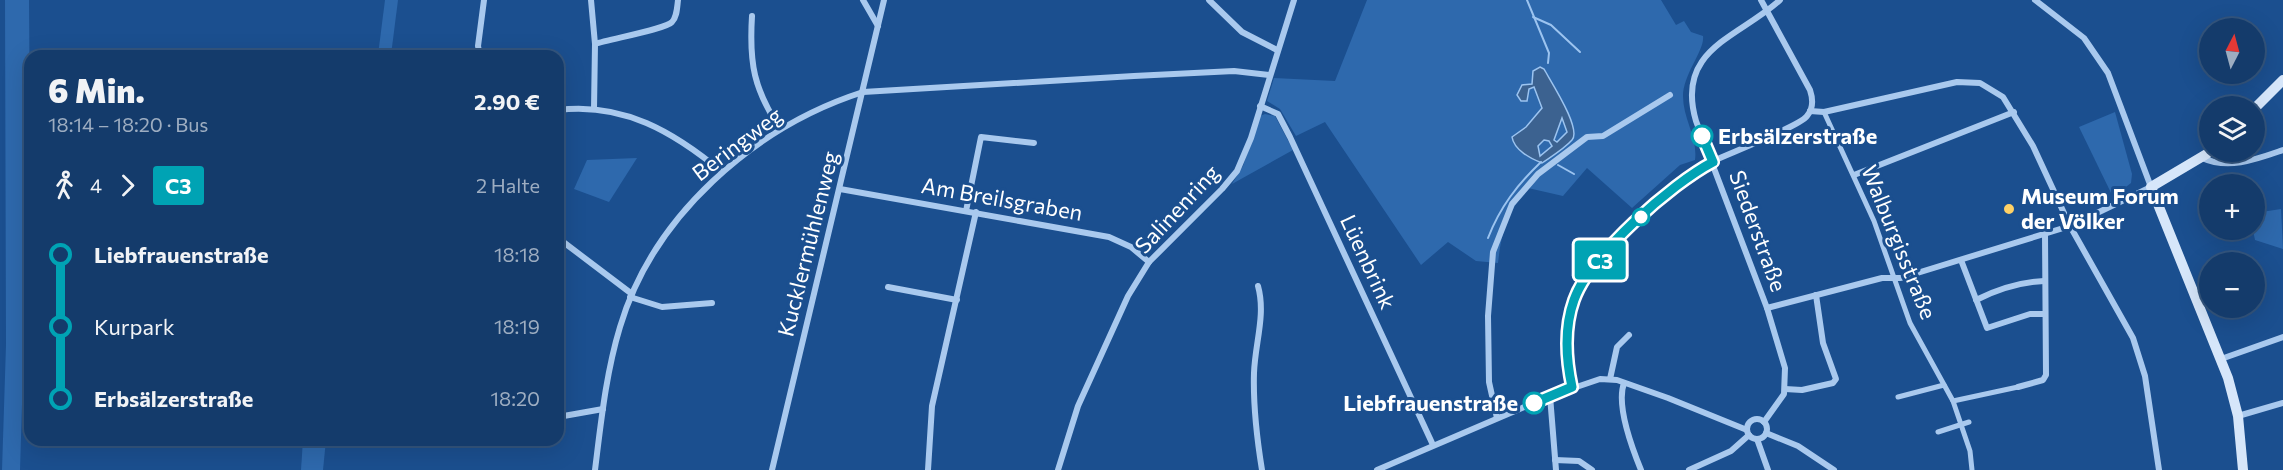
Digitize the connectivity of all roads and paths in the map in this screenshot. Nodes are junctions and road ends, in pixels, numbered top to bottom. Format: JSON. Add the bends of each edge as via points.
{"nodes":[{"id":1,"x":484,"y":0,"type":"edge"},
{"id":2,"x":591,"y":0,"type":"edge"},
{"id":3,"x":678,"y":0,"type":"edge"},
{"id":4,"x":863,"y":0,"type":"edge"},
{"id":5,"x":884,"y":0,"type":"edge"},
{"id":6,"x":1209,"y":0,"type":"edge"},
{"id":7,"x":1293,"y":0,"type":"edge"},
{"id":8,"x":1761,"y":0,"type":"edge"},
{"id":9,"x":1780,"y":0,"type":"edge"},
{"id":10,"x":2035,"y":0,"type":"edge"},
{"id":11,"x":1767,"y":11,"type":"junction"},
{"id":12,"x":752,"y":16,"type":"dead end"},
{"id":13,"x":878,"y":26,"type":"junction"},
{"id":14,"x":595,"y":44,"type":"junction"},
{"id":15,"x":479,"y":50,"type":"edge"},
{"id":16,"x":1276,"y":50,"type":"junction"},
{"id":17,"x":1269,"y":75,"type":"junction"},
{"id":18,"x":2283,"y":80,"type":"edge"},
{"id":19,"x":863,"y":92,"type":"junction"},
{"id":20,"x":1670,"y":95,"type":"dead end"},
{"id":21,"x":2265,"y":98,"type":"edge"},
{"id":22,"x":1260,"y":106,"type":"junction"},
{"id":23,"x":594,"y":109,"type":"junction"},
{"id":24,"x":564,"y":110,"type":"edge"},
{"id":25,"x":1810,"y":111,"type":"junction"},
{"id":26,"x":1824,"y":112,"type":"junction"},
{"id":27,"x":2014,"y":112,"type":"junction"},
{"id":28,"x":780,"y":129,"type":"junction"},
{"id":29,"x":1034,"y":143,"type":"dead end"},
{"id":30,"x":2283,"y":150,"type":"edge"},
{"id":31,"x":2265,"y":155,"type":"edge"},
{"id":32,"x":2199,"y":159,"type":"edge"},
{"id":33,"x":1713,"y":162,"type":"junction"},
{"id":34,"x":2214,"y":162,"type":"edge"},
{"id":35,"x":2236,"y":162,"type":"edge"},
{"id":36,"x":722,"y":172,"type":"junction"},
{"id":37,"x":1854,"y":175,"type":"junction"},
{"id":38,"x":2151,"y":187,"type":"junction"},
{"id":39,"x":840,"y":189,"type":"junction"},
{"id":40,"x":966,"y":211,"type":"junction"},
{"id":41,"x":976,"y":212,"type":"junction"},
{"id":42,"x":2070,"y":226,"type":"junction"},
{"id":43,"x":2045,"y":234,"type":"junction"},
{"id":44,"x":564,"y":243,"type":"edge"},
{"id":45,"x":1958,"y":261,"type":"junction"},
{"id":46,"x":1149,"y":262,"type":"junction"},
{"id":47,"x":1892,"y":278,"type":"junction"},
{"id":48,"x":2044,"y":281,"type":"junction"},
{"id":49,"x":1258,"y":286,"type":"dead end"},
{"id":50,"x":888,"y":287,"type":"dead end"},
{"id":51,"x":1816,"y":295,"type":"junction"},
{"id":52,"x":631,"y":296,"type":"junction"},
{"id":53,"x":957,"y":300,"type":"junction"},
{"id":54,"x":1976,"y":300,"type":"junction"},
{"id":55,"x":712,"y":303,"type":"dead end"},
{"id":56,"x":1767,"y":308,"type":"junction"},
{"id":57,"x":2044,"y":314,"type":"junction"},
{"id":58,"x":1629,"y":335,"type":"dead end"},
{"id":59,"x":2283,"y":338,"type":"edge"},
{"id":60,"x":2221,"y":359,"type":"junction"},
{"id":61,"x":1610,"y":380,"type":"junction"},
{"id":62,"x":1624,"y":383,"type":"junction"},
{"id":63,"x":1944,"y":385,"type":"junction"},
{"id":64,"x":1572,"y":387,"type":"junction"},
{"id":65,"x":2018,"y":387,"type":"joint"},
{"id":66,"x":1785,"y":388,"type":"junction"},
{"id":67,"x":1550,"y":396,"type":"junction"},
{"id":68,"x":1898,"y":397,"type":"dead end"},
{"id":69,"x":1953,"y":401,"type":"junction"},
{"id":70,"x":2283,"y":403,"type":"edge"},
{"id":71,"x":603,"y":409,"type":"junction"},
{"id":72,"x":564,"y":416,"type":"edge"},
{"id":73,"x":2238,"y":416,"type":"junction"},
{"id":74,"x":1497,"y":418,"type":"junction"},
{"id":75,"x":1764,"y":422,"type":"junction"},
{"id":76,"x":1969,"y":422,"type":"dead end"},
{"id":77,"x":1962,"y":424,"type":"junction"},
{"id":78,"x":1938,"y":432,"type":"dead end"},
{"id":79,"x":1748,"y":433,"type":"junction"},
{"id":80,"x":1766,"y":433,"type":"junction"},
{"id":81,"x":1757,"y":439,"type":"junction"},
{"id":82,"x":1433,"y":445,"type":"junction"},
{"id":83,"x":1555,"y":460,"type":"junction"},
{"id":84,"x":595,"y":470,"type":"edge"},
{"id":85,"x":772,"y":470,"type":"edge"},
{"id":86,"x":928,"y":470,"type":"edge"},
{"id":87,"x":1058,"y":470,"type":"edge"},
{"id":88,"x":1262,"y":470,"type":"edge"},
{"id":89,"x":1377,"y":470,"type":"edge"},
{"id":90,"x":1556,"y":470,"type":"edge"},
{"id":91,"x":1592,"y":470,"type":"edge"},
{"id":92,"x":1641,"y":470,"type":"edge"},
{"id":93,"x":1689,"y":470,"type":"edge"},
{"id":94,"x":1768,"y":470,"type":"edge"},
{"id":95,"x":1834,"y":470,"type":"edge"},
{"id":96,"x":1972,"y":470,"type":"edge"},
{"id":97,"x":2159,"y":470,"type":"edge"},
{"id":98,"x":2243,"y":470,"type":"edge"}],
"edges":[{"from":1,"to":15,"type":"street"},
{"from":2,"to":14,"type":"street"},
{"from":3,"to":14,"type":"street","via":[[674,21],[664,28]]},
{"from":4,"to":13,"type":"street"},
{"from":5,"to":13,"type":"street","name":"Kucklermühlenweg"},
{"from":6,"to":16,"type":"street","via":[[1242,32]]},
{"from":7,"to":16,"type":"street","name":"Salinenring"},
{"from":8,"to":11,"type":"street"},
{"from":9,"to":11,"type":"street","name":"Siederstraße"},
{"from":10,"to":38,"type":"street","via":[[2084,38],[2108,73]]},
{"from":11,"to":25,"type":"street","via":[[1810,90]]},
{"from":11,"to":33,"type":"street","name":"Siederstraße","via":[[1715,44],[1694,78],[1694,114]]},
{"from":12,"to":28,"type":"street","via":[[753,77]]},
{"from":13,"to":19,"type":"street","name":"Kucklermühlenweg"},
{"from":14,"to":23,"type":"street"},
{"from":16,"to":17,"type":"street","name":"Salinenring"},
{"from":17,"to":19,"type":"street","name":"Beringweg","via":[[1234,71]]},
{"from":17,"to":22,"type":"street","name":"Salinenring"},
{"from":18,"to":21,"type":"main road"},
{"from":19,"to":28,"type":"street","name":"Beringweg"},
{"from":19,"to":39,"type":"street","name":"Kucklermühlenweg"},
{"from":20,"to":74,"type":"street","via":[[1603,136],[1587,137],[1538,174],[1512,204],[1493,252],[1488,316],[1490,393]]},
{"from":22,"to":46,"type":"street","name":"Salinenring","via":[[1237,171]]},
{"from":22,"to":82,"type":"street","name":"Lüenbrink","via":[[1278,114]]},
{"from":23,"to":24,"type":"street"},
{"from":23,"to":36,"type":"street","via":[[620,112],[658,127]]},
{"from":25,"to":26,"type":"street"},
{"from":25,"to":33,"type":"street","via":[[1803,120]]},
{"from":26,"to":27,"type":"street","via":[[1921,88],[1971,82],[1998,91]]},
{"from":26,"to":37,"type":"street","name":"Walburgisstraße"},
{"from":27,"to":37,"type":"street"},
{"from":27,"to":42,"type":"street"},
{"from":28,"to":36,"type":"street","name":"Beringweg"},
{"from":29,"to":40,"type":"street","via":[[981,138]]},
{"from":30,"to":31,"type":"street"},
{"from":32,"to":38,"type":"main road"},
{"from":33,"to":56,"type":"street","name":"Siederstraße"},
{"from":33,"to":64,"type":"street","via":[[1682,181],[1641,216],[1582,284],[1568,330]]},
{"from":34,"to":35,"type":"street"},
{"from":36,"to":52,"type":"street","name":"Beringweg","via":[[670,229]]},
{"from":37,"to":47,"type":"street","name":"Walburgisstraße"},
{"from":38,"to":42,"type":"street"},
{"from":38,"to":60,"type":"main road"},
{"from":39,"to":40,"type":"street","name":"Am Breilsgraben"},
{"from":39,"to":85,"type":"street","name":"Kucklermühlenweg"},
{"from":40,"to":41,"type":"street","name":"Am Breilsgraben"},
{"from":41,"to":46,"type":"street","name":"Am Breilsgraben","via":[[1109,237],[1131,247]]},
{"from":41,"to":53,"type":"street"},
{"from":42,"to":43,"type":"street"},
{"from":42,"to":97,"type":"street","via":[[2133,338],[2145,376]]},
{"from":43,"to":45,"type":"street"},
{"from":43,"to":48,"type":"street"},
{"from":44,"to":52,"type":"street"},
{"from":45,"to":47,"type":"street"},
{"from":45,"to":54,"type":"street"},
{"from":46,"to":87,"type":"street","name":"Salinenring","via":[[1128,296],[1078,406]]},
{"from":47,"to":51,"type":"street"},
{"from":47,"to":63,"type":"street","name":"Walburgisstraße","via":[[1910,323]]},
{"from":48,"to":54,"type":"street","via":[[2025,282]]},
{"from":48,"to":57,"type":"street"},
{"from":49,"to":88,"type":"street","via":[[1263,304],[1254,394]]},
{"from":50,"to":53,"type":"street"},
{"from":51,"to":56,"type":"street"},
{"from":51,"to":66,"type":"street","via":[[1823,343],[1836,379],[1810,389]]},
{"from":52,"to":55,"type":"street","via":[[662,307]]},
{"from":52,"to":71,"type":"street","name":"Beringweg","via":[[611,360]]},
{"from":53,"to":86,"type":"street","via":[[932,406]]},
{"from":54,"to":57,"type":"street","via":[[1987,328],[2030,314]]},
{"from":56,"to":66,"type":"street","name":"Siederstraße","via":[[1785,368]]},
{"from":57,"to":65,"type":"street","via":[[2046,375],[2043,380]]},
{"from":58,"to":61,"type":"street","via":[[1617,347]]},
{"from":59,"to":60,"type":"street"},
{"from":60,"to":73,"type":"main road"},
{"from":61,"to":62,"type":"street"},
{"from":61,"to":64,"type":"street"},
{"from":62,"to":79,"type":"street"},
{"from":62,"to":92,"type":"street","via":[[1626,418]]},
{"from":63,"to":68,"type":"street"},
{"from":63,"to":69,"type":"street","name":"Walburgisstraße"},
{"from":64,"to":67,"type":"street"},
{"from":65,"to":69,"type":"street"},
{"from":66,"to":75,"type":"street"},
{"from":67,"to":74,"type":"street"},
{"from":67,"to":83,"type":"street"},
{"from":69,"to":77,"type":"street","name":"Walburgisstraße"},
{"from":70,"to":73,"type":"street"},
{"from":71,"to":72,"type":"street"},
{"from":71,"to":84,"type":"street","name":"Beringweg"},
{"from":73,"to":98,"type":"main road"},
{"from":74,"to":82,"type":"street"},
{"from":75,"to":79,"type":"street","via":[[1752,420]]},
{"from":75,"to":80,"type":"street"},
{"from":76,"to":77,"type":"street"},
{"from":77,"to":78,"type":"street"},
{"from":77,"to":96,"type":"street","name":"Walburgisstraße"},
{"from":79,"to":81,"type":"street"},
{"from":79,"to":93,"type":"street","via":[[1731,451]]},
{"from":80,"to":81,"type":"street"},
{"from":80,"to":95,"type":"street","via":[[1792,443]]},
{"from":81,"to":94,"type":"street"},
{"from":82,"to":89,"type":"street"},
{"from":83,"to":90,"type":"street"},
{"from":83,"to":91,"type":"street","via":[[1579,460]]}]}
